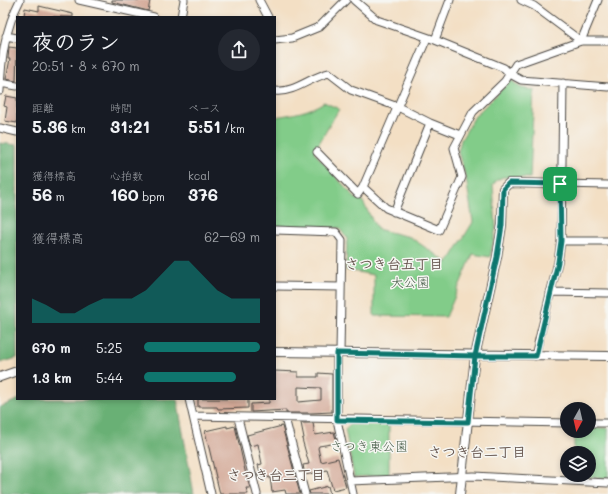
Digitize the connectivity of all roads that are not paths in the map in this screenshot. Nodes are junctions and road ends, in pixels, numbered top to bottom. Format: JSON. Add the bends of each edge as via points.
{"nodes":[{"id":1,"x":20,"y":0,"type":"edge"},
{"id":2,"x":79,"y":0,"type":"edge"},
{"id":3,"x":184,"y":0,"type":"edge"},
{"id":4,"x":260,"y":0,"type":"edge"},
{"id":5,"x":346,"y":0,"type":"edge"},
{"id":6,"x":354,"y":0,"type":"edge"},
{"id":7,"x":450,"y":0,"type":"edge"},
{"id":8,"x":521,"y":0,"type":"edge"},
{"id":9,"x":598,"y":0,"type":"edge"},
{"id":10,"x":535,"y":3,"type":"edge"},
{"id":11,"x":150,"y":16,"type":"edge"},
{"id":12,"x":181,"y":16,"type":"edge"},
{"id":13,"x":268,"y":16,"type":"edge"},
{"id":14,"x":6,"y":36,"type":"junction"},
{"id":15,"x":16,"y":38,"type":"edge"},
{"id":16,"x":426,"y":38,"type":"junction"},
{"id":17,"x":435,"y":40,"type":"junction"},
{"id":18,"x":277,"y":41,"type":"edge"},
{"id":19,"x":581,"y":41,"type":"junction"},
{"id":20,"x":608,"y":41,"type":"edge"},
{"id":21,"x":510,"y":74,"type":"junction"},
{"id":22,"x":0,"y":83,"type":"edge"},
{"id":23,"x":563,"y":83,"type":"junction"},
{"id":24,"x":16,"y":86,"type":"edge"},
{"id":25,"x":608,"y":87,"type":"edge"},
{"id":26,"x":0,"y":91,"type":"edge"},
{"id":27,"x":276,"y":91,"type":"edge"},
{"id":28,"x":398,"y":107,"type":"junction"},
{"id":29,"x":430,"y":123,"type":"junction"},
{"id":30,"x":0,"y":128,"type":"edge"},
{"id":31,"x":16,"y":132,"type":"edge"},
{"id":32,"x":460,"y":136,"type":"junction"},
{"id":33,"x":317,"y":152,"type":"dead end"},
{"id":34,"x":560,"y":184,"type":"junction"},
{"id":35,"x":608,"y":185,"type":"edge"},
{"id":36,"x":363,"y":187,"type":"junction"},
{"id":37,"x":394,"y":212,"type":"junction"},
{"id":38,"x":276,"y":230,"type":"edge"},
{"id":39,"x":561,"y":241,"type":"junction"},
{"id":40,"x":608,"y":241,"type":"edge"},
{"id":41,"x":276,"y":286,"type":"edge"},
{"id":42,"x":341,"y":287,"type":"junction"},
{"id":43,"x":550,"y":292,"type":"junction"},
{"id":44,"x":608,"y":293,"type":"edge"},
{"id":45,"x":276,"y":352,"type":"edge"},
{"id":46,"x":338,"y":353,"type":"junction"},
{"id":47,"x":475,"y":356,"type":"junction"},
{"id":48,"x":536,"y":356,"type":"junction"},
{"id":49,"x":608,"y":356,"type":"edge"},
{"id":50,"x":16,"y":371,"type":"edge"},
{"id":51,"x":0,"y":378,"type":"edge"},
{"id":52,"x":189,"y":400,"type":"edge"},
{"id":53,"x":193,"y":416,"type":"junction"},
{"id":54,"x":238,"y":418,"type":"junction"},
{"id":55,"x":285,"y":418,"type":"junction"},
{"id":56,"x":337,"y":420,"type":"junction"},
{"id":57,"x":468,"y":422,"type":"junction"},
{"id":58,"x":560,"y":423,"type":"edge"},
{"id":59,"x":596,"y":423,"type":"edge"},
{"id":60,"x":608,"y":423,"type":"edge"},
{"id":61,"x":462,"y":476,"type":"junction"},
{"id":62,"x":350,"y":481,"type":"junction"},
{"id":63,"x":608,"y":483,"type":"edge"},
{"id":64,"x":211,"y":494,"type":"edge"},
{"id":65,"x":257,"y":494,"type":"edge"},
{"id":66,"x":305,"y":494,"type":"edge"},
{"id":67,"x":353,"y":494,"type":"edge"},
{"id":68,"x":460,"y":494,"type":"edge"}],
"edges":[{"from":1,"to":14,"type":"street","via":[[11,17]]},
{"from":2,"to":11,"type":"street"},
{"from":3,"to":12,"type":"street"},
{"from":4,"to":13,"type":"street"},
{"from":5,"to":18,"type":"street","via":[[319,27]]},
{"from":6,"to":16,"type":"street","via":[[377,20]]},
{"from":7,"to":17,"type":"street"},
{"from":8,"to":10,"type":"street"},
{"from":9,"to":19,"type":"street"},
{"from":10,"to":19,"type":"street"},
{"from":14,"to":15,"type":"street"},
{"from":14,"to":22,"type":"street","via":[[1,59]]},
{"from":16,"to":17,"type":"street"},
{"from":16,"to":28,"type":"street"},
{"from":17,"to":21,"type":"street","via":[[504,68]]},
{"from":19,"to":20,"type":"street"},
{"from":19,"to":21,"type":"street","via":[[516,64]]},
{"from":21,"to":23,"type":"street","via":[[521,80]]},
{"from":21,"to":32,"type":"street","via":[[473,112]]},
{"from":22,"to":24,"type":"street"},
{"from":22,"to":26,"type":"street"},
{"from":23,"to":25,"type":"street"},
{"from":23,"to":34,"type":"street"},
{"from":27,"to":28,"type":"street","via":[[300,87],[329,74],[351,90]]},
{"from":28,"to":29,"type":"street"},
{"from":28,"to":36,"type":"street"},
{"from":29,"to":32,"type":"street"},
{"from":29,"to":37,"type":"street"},
{"from":30,"to":31,"type":"street"},
{"from":32,"to":37,"type":"street","via":[[454,148],[462,177],[439,230]]},
{"from":33,"to":36,"type":"street","via":[[358,194]]},
{"from":34,"to":35,"type":"street"},
{"from":34,"to":39,"type":"street"},
{"from":34,"to":47,"type":"street","via":[[509,183],[503,189],[502,225],[497,257]]},
{"from":36,"to":37,"type":"street"},
{"from":38,"to":42,"type":"street","via":[[336,232],[342,240]]},
{"from":39,"to":40,"type":"street"},
{"from":39,"to":43,"type":"street"},
{"from":41,"to":42,"type":"street"},
{"from":42,"to":46,"type":"street"},
{"from":43,"to":44,"type":"street"},
{"from":43,"to":48,"type":"street"},
{"from":45,"to":46,"type":"street"},
{"from":46,"to":47,"type":"street"},
{"from":46,"to":56,"type":"street"},
{"from":47,"to":48,"type":"street"},
{"from":47,"to":57,"type":"street"},
{"from":48,"to":49,"type":"street"},
{"from":50,"to":51,"type":"street"},
{"from":52,"to":53,"type":"street"},
{"from":53,"to":54,"type":"street"},
{"from":53,"to":64,"type":"street"},
{"from":54,"to":55,"type":"street"},
{"from":54,"to":65,"type":"street"},
{"from":55,"to":56,"type":"street"},
{"from":55,"to":66,"type":"street"},
{"from":56,"to":57,"type":"street"},
{"from":56,"to":62,"type":"street"},
{"from":57,"to":58,"type":"street"},
{"from":57,"to":61,"type":"street"},
{"from":59,"to":60,"type":"street"},
{"from":61,"to":62,"type":"street"},
{"from":61,"to":63,"type":"street"},
{"from":61,"to":68,"type":"street"},
{"from":62,"to":67,"type":"street"}]}
